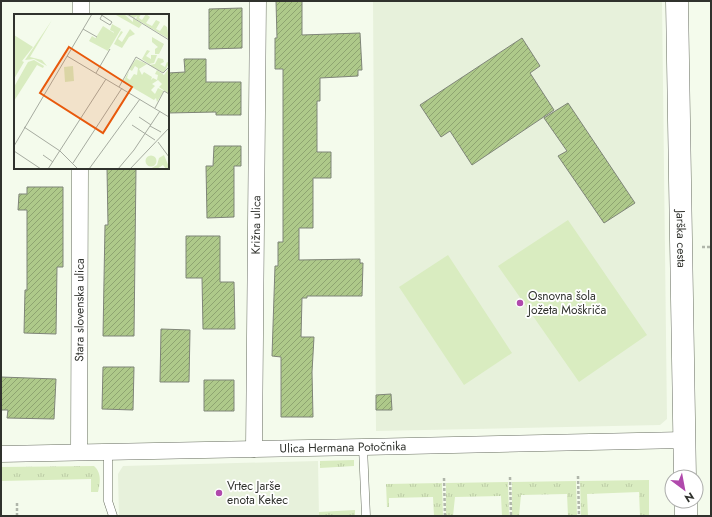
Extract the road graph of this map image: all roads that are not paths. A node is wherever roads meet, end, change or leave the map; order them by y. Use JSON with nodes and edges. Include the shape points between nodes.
{"nodes":[{"id":1,"x":81,"y":1,"type":"edge"},
{"id":2,"x":258,"y":1,"type":"edge"},
{"id":3,"x":677,"y":1,"type":"edge"},
{"id":4,"x":81,"y":14,"type":"edge"},
{"id":5,"x":80,"y":169,"type":"edge"},
{"id":6,"x":684,"y":440,"type":"junction"},
{"id":7,"x":363,"y":447,"type":"junction"},
{"id":8,"x":254,"y":449,"type":"junction"},
{"id":9,"x":79,"y":452,"type":"junction"},
{"id":10,"x":108,"y":452,"type":"junction"},
{"id":11,"x":1,"y":454,"type":"edge"},
{"id":12,"x":685,"y":469,"type":"edge"},
{"id":13,"x":113,"y":516,"type":"edge"},
{"id":14,"x":366,"y":516,"type":"edge"}],
"edges":[{"from":1,"to":4,"type":"street"},
{"from":2,"to":8,"type":"street","name":"Križna ulica"},
{"from":3,"to":6,"type":"street","name":"Jarška cesta"},
{"from":5,"to":9,"type":"street","name":"Stara slovenska ulica"},
{"from":6,"to":7,"type":"street","name":"Ulica Hermana Potočnika"},
{"from":6,"to":12,"type":"street","name":"Jarška cesta"},
{"from":7,"to":8,"type":"street","name":"Ulica Hermana Potočnika"},
{"from":7,"to":14,"type":"lane"},
{"from":8,"to":10,"type":"street","name":"Ulica Hermana Potočnika"},
{"from":9,"to":10,"type":"street","name":"Ulica Hermana Potočnika"},
{"from":9,"to":11,"type":"street","name":"Ulica Hermana Potočnika"},
{"from":10,"to":13,"type":"lane","via":[[108,501]]}]}
